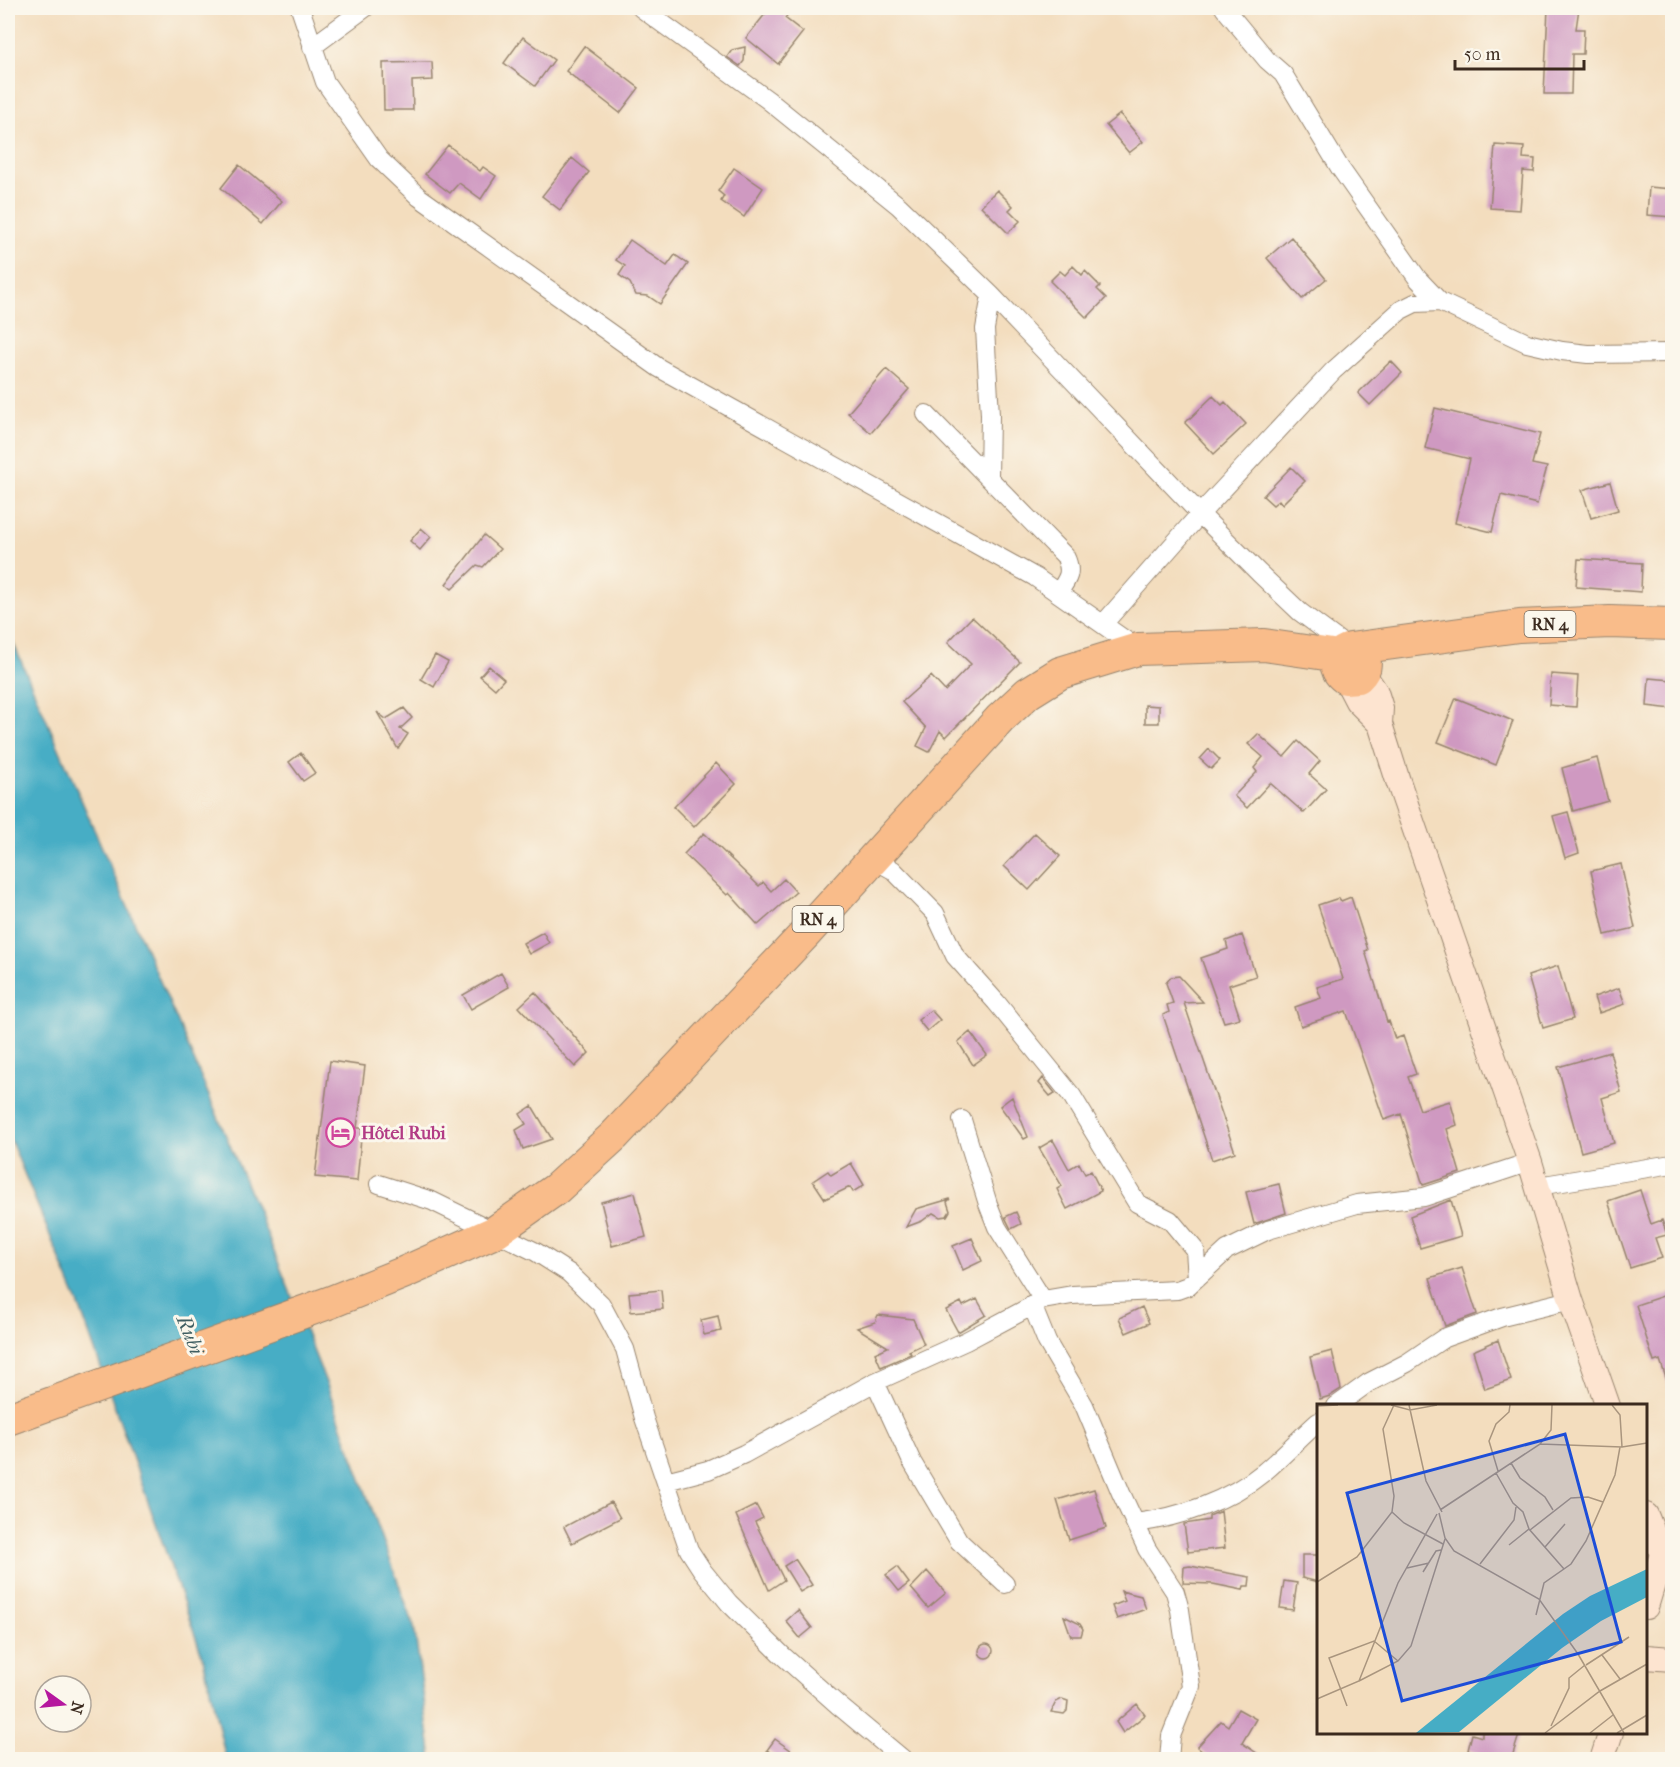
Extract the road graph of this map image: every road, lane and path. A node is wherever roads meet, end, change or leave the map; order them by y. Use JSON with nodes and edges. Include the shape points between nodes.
{"nodes":[{"id":1,"x":300,"y":8,"type":"edge"},
{"id":2,"x":365,"y":8,"type":"edge"},
{"id":3,"x":641,"y":8,"type":"edge"},
{"id":4,"x":1224,"y":8,"type":"edge"},
{"id":5,"x":312,"y":47,"type":"junction"},
{"id":6,"x":1418,"y":279,"type":"junction"},
{"id":7,"x":992,"y":295,"type":"junction"},
{"id":8,"x":1440,"y":302,"type":"junction"},
{"id":9,"x":1415,"y":303,"type":"junction"},
{"id":10,"x":1672,"y":353,"type":"edge"},
{"id":11,"x":926,"y":414,"type":"dead end"},
{"id":12,"x":989,"y":477,"type":"junction"},
{"id":13,"x":1200,"y":514,"type":"junction"},
{"id":14,"x":1058,"y":593,"type":"junction"},
{"id":15,"x":1104,"y":623,"type":"junction"},
{"id":16,"x":1672,"y":624,"type":"edge"},
{"id":17,"x":1137,"y":649,"type":"junction"},
{"id":18,"x":1353,"y":662,"type":"junction"},
{"id":19,"x":873,"y":859,"type":"junction"},
{"id":20,"x":962,"y":1120,"type":"dead end"},
{"id":21,"x":1530,"y":1162,"type":"junction"},
{"id":22,"x":1672,"y":1164,"type":"edge"},
{"id":23,"x":380,"y":1184,"type":"dead end"},
{"id":24,"x":1538,"y":1186,"type":"junction"},
{"id":25,"x":495,"y":1232,"type":"junction"},
{"id":26,"x":1195,"y":1250,"type":"junction"},
{"id":27,"x":1227,"y":1250,"type":"junction"},
{"id":28,"x":1197,"y":1278,"type":"junction"},
{"id":29,"x":1571,"y":1300,"type":"junction"},
{"id":30,"x":1037,"y":1303,"type":"junction"},
{"id":31,"x":875,"y":1382,"type":"junction"},
{"id":32,"x":1339,"y":1404,"type":"edge"},
{"id":33,"x":1607,"y":1404,"type":"edge"},
{"id":34,"x":8,"y":1419,"type":"edge"},
{"id":35,"x":1317,"y":1423,"type":"edge"},
{"id":36,"x":666,"y":1481,"type":"junction"},
{"id":37,"x":1647,"y":1517,"type":"edge"},
{"id":38,"x":1136,"y":1522,"type":"junction"},
{"id":39,"x":1667,"y":1564,"type":"edge"},
{"id":40,"x":1005,"y":1584,"type":"dead end"},
{"id":41,"x":1647,"y":1605,"type":"edge"},
{"id":42,"x":1647,"y":1657,"type":"edge"},
{"id":43,"x":1672,"y":1659,"type":"edge"},
{"id":44,"x":1610,"y":1734,"type":"edge"},
{"id":45,"x":904,"y":1760,"type":"edge"},
{"id":46,"x":1169,"y":1760,"type":"edge"},
{"id":47,"x":1602,"y":1760,"type":"edge"}],
"edges":[{"from":1,"to":5,"type":"street"},
{"from":2,"to":5,"type":"street"},
{"from":3,"to":7,"type":"street","via":[[768,100],[899,206]]},
{"from":4,"to":6,"type":"street","via":[[1283,74],[1340,168]]},
{"from":5,"to":14,"type":"street","via":[[325,81],[353,125],[396,178],[428,204],[659,368]]},
{"from":6,"to":8,"type":"street"},
{"from":6,"to":9,"type":"street"},
{"from":7,"to":12,"type":"street","via":[[985,329]]},
{"from":7,"to":13,"type":"street"},
{"from":8,"to":9,"type":"street"},
{"from":8,"to":10,"type":"street","via":[[1527,343],[1562,351]]},
{"from":9,"to":13,"type":"street","via":[[1391,317],[1333,371]]},
{"from":11,"to":12,"type":"street"},
{"from":12,"to":14,"type":"street","via":[[1065,556],[1070,577]]},
{"from":13,"to":15,"type":"street"},
{"from":13,"to":18,"type":"street"},
{"from":14,"to":15,"type":"street"},
{"from":15,"to":17,"type":"street"},
{"from":16,"to":18,"type":"highway","number":"RN 4","via":[[1519,626],[1429,638],[1387,663]]},
{"from":17,"to":18,"type":"highway","number":"RN 4","via":[[1264,645]]},
{"from":17,"to":19,"type":"highway","number":"RN 4","via":[[1060,673],[1028,693]]},
{"from":18,"to":21,"type":"street","via":[[1357,701],[1380,724]]},
{"from":19,"to":25,"type":"highway","number":"RN 4","via":[[614,1136],[556,1189]]},
{"from":19,"to":26,"type":"street","via":[[892,870],[935,913],[955,956],[1072,1096],[1137,1203],[1170,1220]]},
{"from":20,"to":30,"type":"street","via":[[988,1204]]},
{"from":21,"to":24,"type":"street"},
{"from":21,"to":27,"type":"street","via":[[1424,1197],[1357,1204],[1299,1220]]},
{"from":22,"to":24,"type":"street"},
{"from":23,"to":25,"type":"street","via":[[432,1201]]},
{"from":24,"to":29,"type":"street"},
{"from":25,"to":34,"type":"highway","number":"RN 4","via":[[331,1302]]},
{"from":25,"to":36,"type":"street","via":[[569,1273],[601,1304],[626,1349]]},
{"from":26,"to":27,"type":"street"},
{"from":26,"to":28,"type":"street"},
{"from":27,"to":28,"type":"street"},
{"from":28,"to":30,"type":"street","via":[[1177,1290],[1072,1295]]},
{"from":29,"to":32,"type":"street","via":[[1502,1317],[1444,1338]]},
{"from":29,"to":33,"type":"street"},
{"from":30,"to":31,"type":"street","via":[[966,1341]]},
{"from":30,"to":38,"type":"street","via":[[1047,1342],[1084,1405]]},
{"from":31,"to":36,"type":"street","via":[[744,1454],[708,1470]]},
{"from":31,"to":40,"type":"street","via":[[912,1462],[959,1541]]},
{"from":35,"to":38,"type":"street","via":[[1246,1484],[1173,1516]]},
{"from":36,"to":45,"type":"street","via":[[689,1550],[713,1585],[814,1684]]},
{"from":37,"to":39,"type":"street"},
{"from":38,"to":46,"type":"street","via":[[1155,1563],[1175,1593],[1187,1648],[1191,1686],[1171,1736]]},
{"from":39,"to":41,"type":"street"},
{"from":42,"to":43,"type":"street"},
{"from":44,"to":47,"type":"street"}]}
